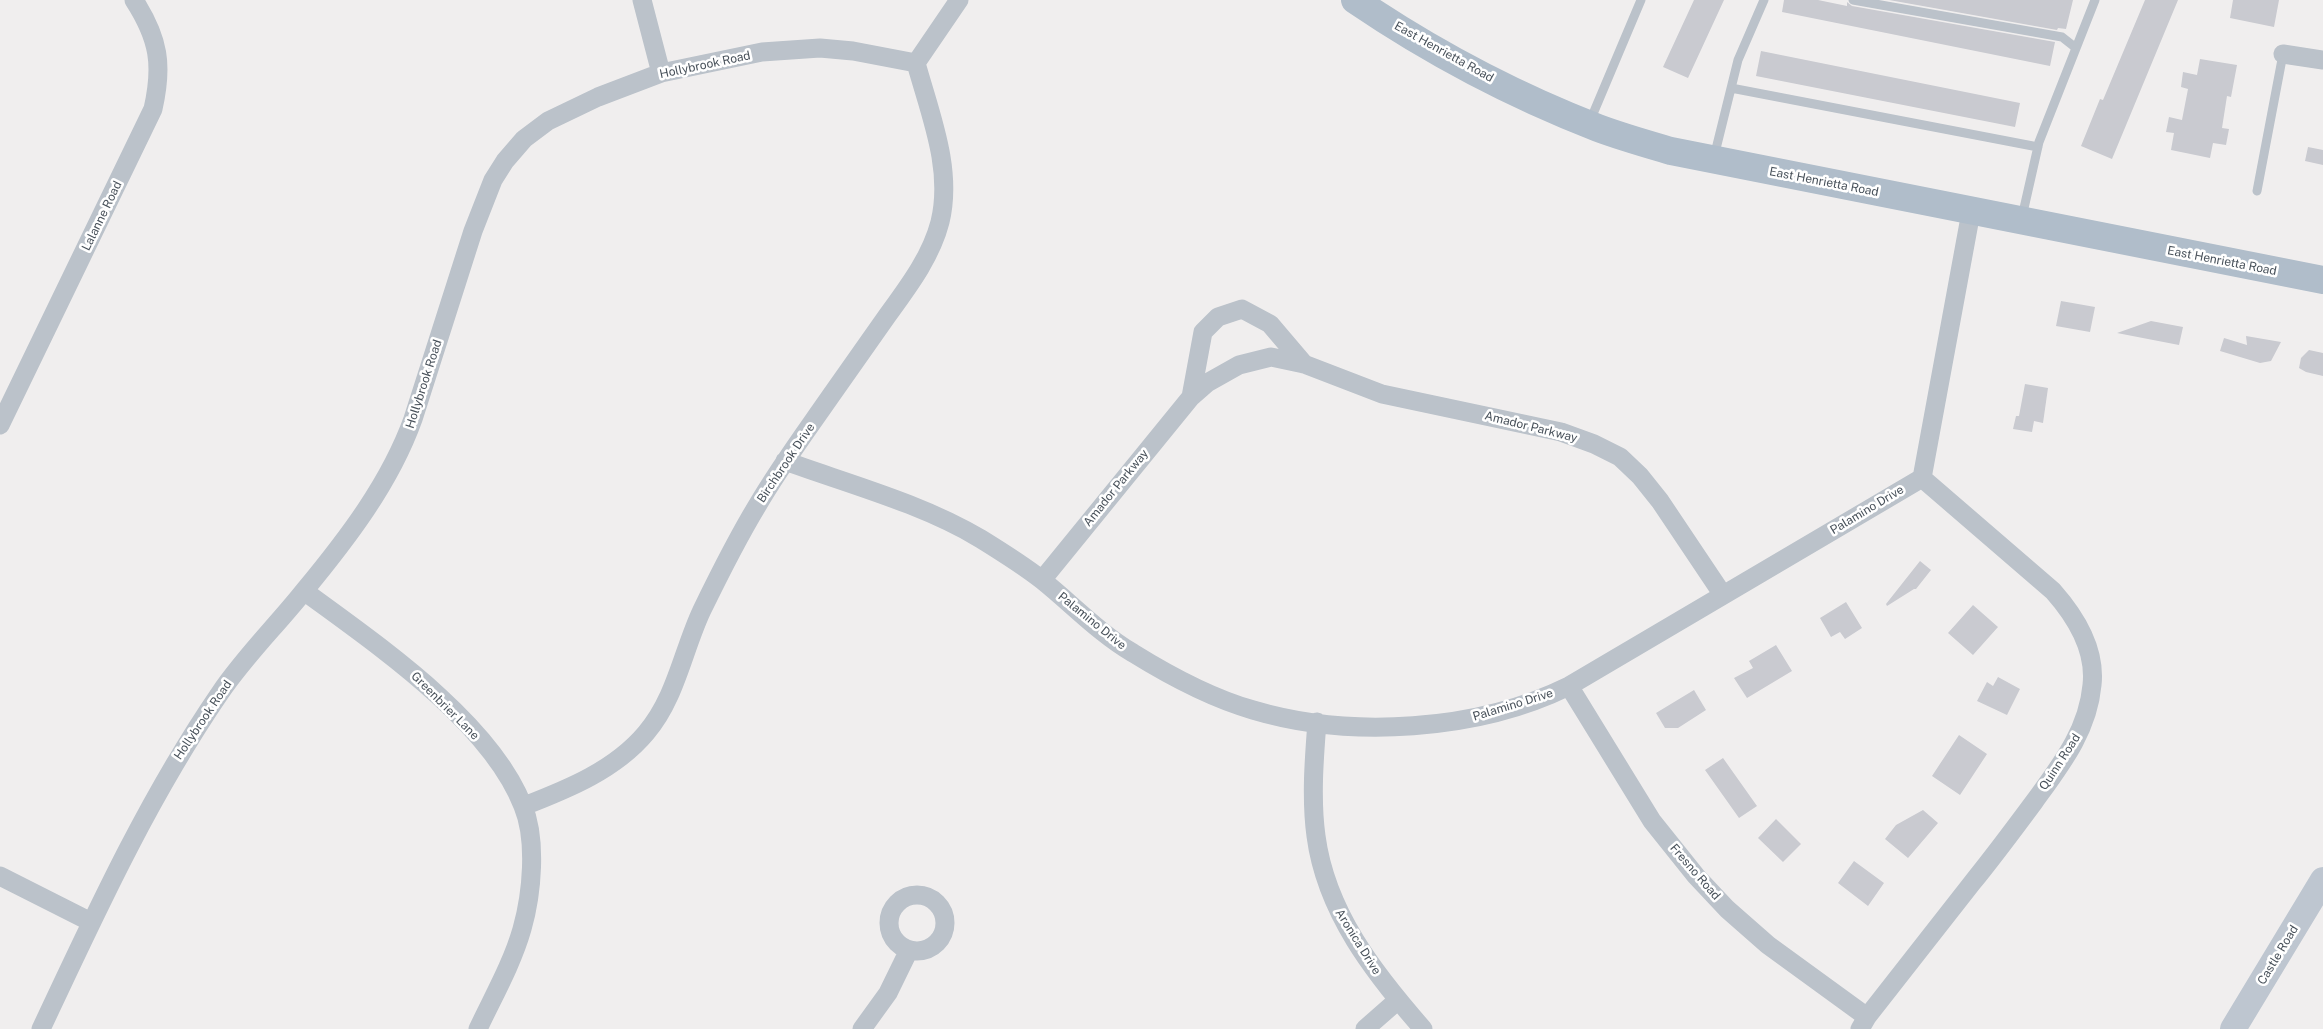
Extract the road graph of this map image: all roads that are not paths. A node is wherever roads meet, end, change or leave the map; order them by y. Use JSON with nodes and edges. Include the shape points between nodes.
{"nodes":[{"id":1,"x":134,"y":0,"type":"edge"},
{"id":2,"x":642,"y":0,"type":"edge"},
{"id":3,"x":959,"y":0,"type":"edge"},
{"id":4,"x":1355,"y":0,"type":"edge"},
{"id":5,"x":1641,"y":0,"type":"edge"},
{"id":6,"x":1764,"y":0,"type":"edge"},
{"id":7,"x":1853,"y":0,"type":"edge"},
{"id":8,"x":2095,"y":0,"type":"edge"},
{"id":9,"x":2076,"y":48,"type":"junction"},
{"id":10,"x":2283,"y":54,"type":"joint"},
{"id":11,"x":2323,"y":60,"type":"edge"},
{"id":12,"x":916,"y":63,"type":"junction"},
{"id":13,"x":661,"y":73,"type":"junction"},
{"id":14,"x":1731,"y":88,"type":"junction"},
{"id":15,"x":1588,"y":124,"type":"junction"},
{"id":16,"x":2038,"y":148,"type":"junction"},
{"id":17,"x":1714,"y":160,"type":"junction"},
{"id":18,"x":2257,"y":191,"type":"dead end"},
{"id":19,"x":1971,"y":212,"type":"junction"},
{"id":20,"x":2021,"y":222,"type":"junction"},
{"id":21,"x":2323,"y":280,"type":"edge"},
{"id":22,"x":1304,"y":364,"type":"junction"},
{"id":23,"x":1190,"y":397,"type":"junction"},
{"id":24,"x":0,"y":425,"type":"edge"},
{"id":25,"x":785,"y":461,"type":"junction"},
{"id":26,"x":1922,"y":478,"type":"junction"},
{"id":27,"x":1042,"y":580,"type":"junction"},
{"id":28,"x":304,"y":591,"type":"junction"},
{"id":29,"x":1723,"y":595,"type":"junction"},
{"id":30,"x":1569,"y":686,"type":"junction"},
{"id":31,"x":1317,"y":722,"type":"junction"},
{"id":32,"x":524,"y":806,"type":"junction"},
{"id":33,"x":0,"y":876,"type":"edge"},
{"id":34,"x":2323,"y":880,"type":"edge"},
{"id":35,"x":91,"y":922,"type":"junction"},
{"id":36,"x":910,"y":950,"type":"dead end"},
{"id":37,"x":1398,"y":1000,"type":"junction"},
{"id":38,"x":1863,"y":1023,"type":"edge"},
{"id":39,"x":870,"y":1026,"type":"edge"},
{"id":40,"x":40,"y":1029,"type":"edge"},
{"id":41,"x":478,"y":1029,"type":"edge"},
{"id":42,"x":1365,"y":1029,"type":"edge"},
{"id":43,"x":1423,"y":1029,"type":"edge"},
{"id":44,"x":2233,"y":1029,"type":"edge"}],
"edges":[{"from":1,"to":24,"type":"street","name":"Lalanne Road","via":[[154,37],[159,60],[153,109]]},
{"from":2,"to":13,"type":"street"},
{"from":3,"to":12,"type":"street"},
{"from":4,"to":15,"type":"main road","name":"East Henrietta Road","via":[[1444,54],[1523,96]]},
{"from":5,"to":15,"type":"lane"},
{"from":6,"to":14,"type":"lane","via":[[1738,60]]},
{"from":7,"to":9,"type":"lane","via":[[2062,37]]},
{"from":8,"to":9,"type":"lane"},
{"from":9,"to":16,"type":"lane"},
{"from":10,"to":11,"type":"street"},
{"from":10,"to":18,"type":"lane"},
{"from":12,"to":13,"type":"street","name":"Hollybrook Road","via":[[853,51],[792,48]]},
{"from":12,"to":25,"type":"street","name":"Birchbrook Drive","via":[[945,178],[944,204],[933,244],[910,284]]},
{"from":13,"to":28,"type":"street","name":"Hollybrook Road","via":[[598,97],[548,121],[524,139],[505,161],[493,180],[473,231],[403,446],[374,498]]},
{"from":14,"to":16,"type":"lane"},
{"from":14,"to":17,"type":"lane"},
{"from":15,"to":17,"type":"main road","name":"East Henrietta Road","via":[[1671,151]]},
{"from":16,"to":20,"type":"lane"},
{"from":17,"to":19,"type":"main road","name":"East Henrietta Road"},
{"from":19,"to":20,"type":"main road","name":"East Henrietta Road"},
{"from":19,"to":26,"type":"street"},
{"from":20,"to":21,"type":"main road","name":"East Henrietta Road"},
{"from":22,"to":23,"type":"street","name":"Amador Parkway","via":[[1271,357],[1239,365]]},
{"from":22,"to":23,"type":"street","name":"Amador Parkway","via":[[1270,324],[1242,310],[1218,317],[1203,332]]},
{"from":22,"to":29,"type":"street","name":"Amador Parkway","via":[[1382,394],[1561,432],[1620,458],[1660,501]]},
{"from":23,"to":27,"type":"street","name":"Amador Parkway"},
{"from":25,"to":27,"type":"street","name":"Palamino Drive","via":[[956,525]]},
{"from":25,"to":32,"type":"street","name":"Birchbrook Drive","via":[[701,612],[678,674],[646,733],[596,774],[564,791]]},
{"from":26,"to":29,"type":"street","name":"Palamino Drive"},
{"from":26,"to":38,"type":"street","name":"Quinn Road","via":[[2053,591],[2071,611],[2084,634],[2093,683],[2080,734],[2064,762]]},
{"from":27,"to":31,"type":"street","name":"Palamino Drive","via":[[1108,636],[1208,694],[1252,710]]},
{"from":28,"to":32,"type":"street","name":"Greenbrier Lane","via":[[395,658],[471,729],[504,770]]},
{"from":28,"to":35,"type":"street","name":"Hollybrook Road","via":[[221,691],[191,736],[163,782]]},
{"from":29,"to":30,"type":"street","name":"Palamino Drive"},
{"from":30,"to":31,"type":"street","name":"Palamino Drive","via":[[1481,716],[1416,725]]},
{"from":30,"to":38,"type":"street","name":"Fresno Road","via":[[1652,821],[1696,876],[1768,945]]},
{"from":31,"to":37,"type":"street","name":"Aronica Drive","via":[[1313,800],[1326,883],[1349,930]]},
{"from":32,"to":41,"type":"street","name":"Greenbrier Lane","via":[[532,845],[530,885],[522,928]]},
{"from":33,"to":35,"type":"street"},
{"from":34,"to":44,"type":"street","name":"Castle Road"},
{"from":35,"to":40,"type":"street","name":"Hollybrook Road"},
{"from":36,"to":39,"type":"street"},
{"from":37,"to":42,"type":"street"},
{"from":37,"to":43,"type":"street","name":"Aronica Drive"}]}
